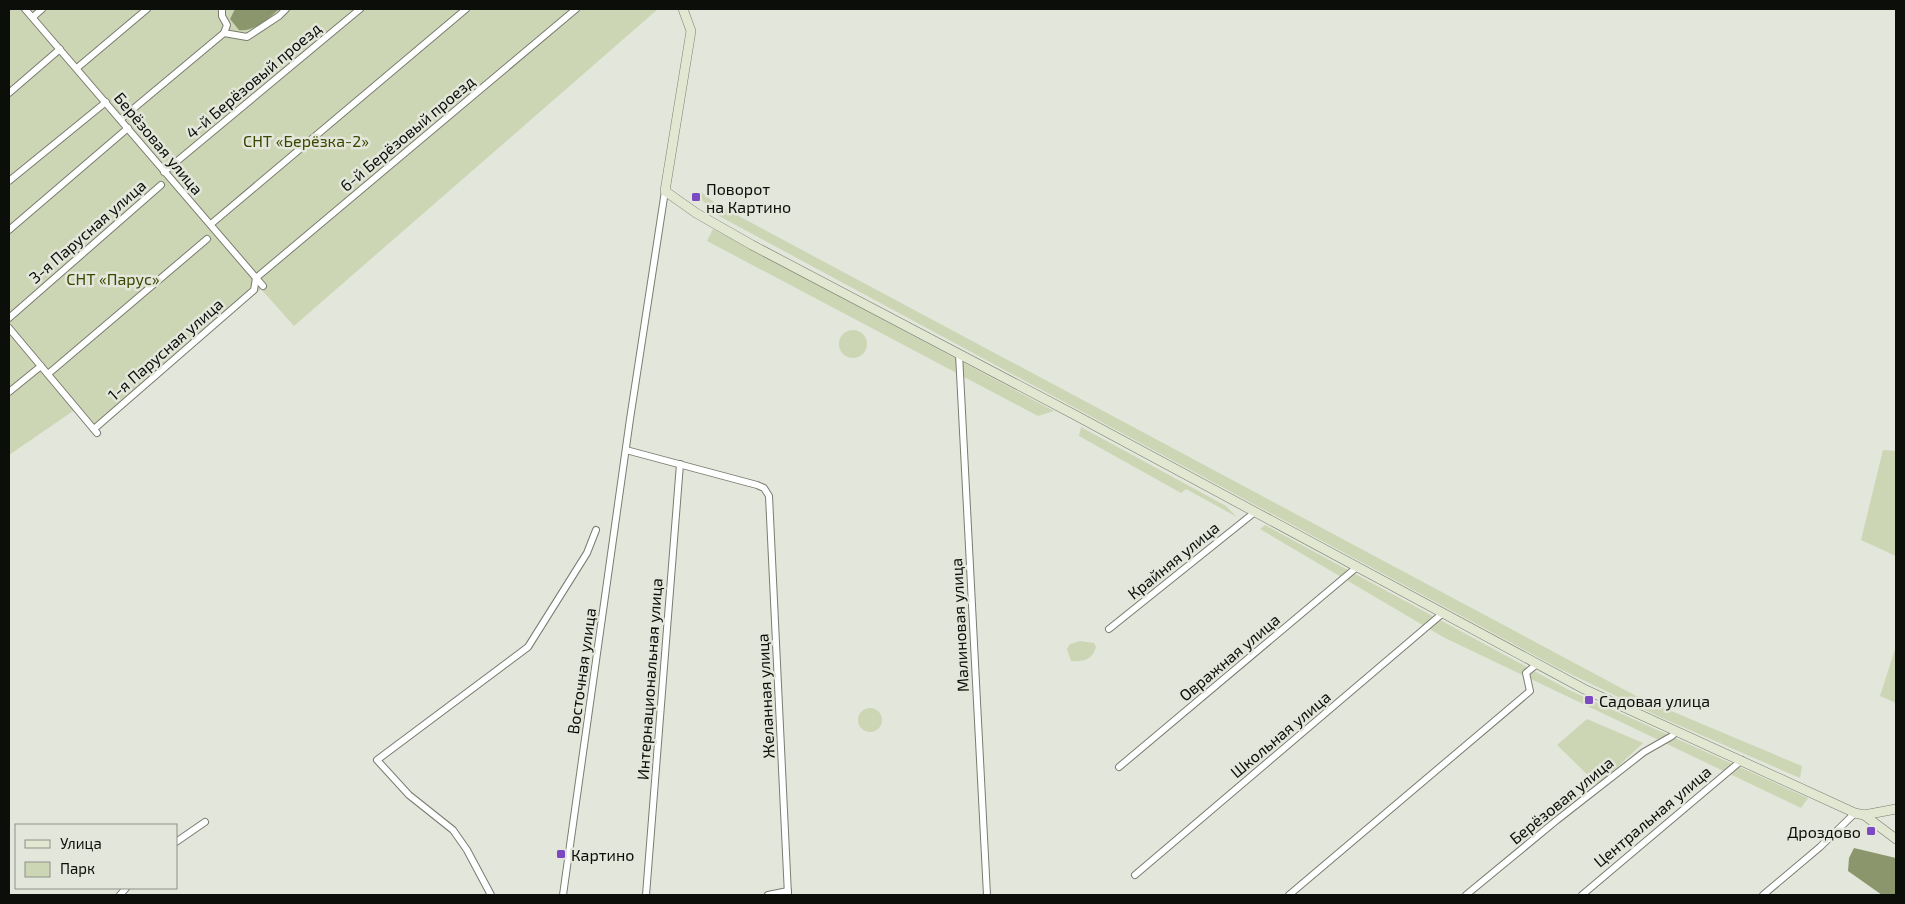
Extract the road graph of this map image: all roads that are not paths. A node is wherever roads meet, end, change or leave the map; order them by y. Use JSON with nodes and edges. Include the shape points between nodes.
{"nodes":[{"id":1,"x":25,"y":9,"type":"edge"},
{"id":2,"x":42,"y":9,"type":"edge"},
{"id":3,"x":147,"y":9,"type":"edge"},
{"id":4,"x":222,"y":9,"type":"edge"},
{"id":5,"x":286,"y":9,"type":"edge"},
{"id":6,"x":360,"y":9,"type":"edge"},
{"id":7,"x":466,"y":9,"type":"edge"},
{"id":8,"x":576,"y":9,"type":"edge"},
{"id":9,"x":683,"y":9,"type":"edge"},
{"id":10,"x":34,"y":17,"type":"junction"},
{"id":11,"x":224,"y":33,"type":"junction"},
{"id":12,"x":60,"y":49,"type":"junction"},
{"id":13,"x":77,"y":68,"type":"junction"},
{"id":14,"x":9,"y":93,"type":"edge"},
{"id":15,"x":106,"y":102,"type":"junction"},
{"id":16,"x":121,"y":119,"type":"junction"},
{"id":17,"x":128,"y":128,"type":"junction"},
{"id":18,"x":164,"y":172,"type":"junction"},
{"id":19,"x":9,"y":181,"type":"edge"},
{"id":20,"x":161,"y":185,"type":"dead end"},
{"id":21,"x":665,"y":191,"type":"junction"},
{"id":22,"x":211,"y":224,"type":"junction"},
{"id":23,"x":9,"y":230,"type":"edge"},
{"id":24,"x":207,"y":238,"type":"dead end"},
{"id":25,"x":256,"y":278,"type":"junction"},
{"id":26,"x":263,"y":286,"type":"dead end"},
{"id":27,"x":9,"y":318,"type":"edge"},
{"id":28,"x":10,"y":332,"type":"edge"},
{"id":29,"x":959,"y":354,"type":"junction"},
{"id":30,"x":41,"y":366,"type":"junction"},
{"id":31,"x":48,"y":374,"type":"junction"},
{"id":32,"x":9,"y":392,"type":"edge"},
{"id":33,"x":626,"y":450,"type":"junction"},
{"id":34,"x":680,"y":464,"type":"junction"},
{"id":35,"x":1255,"y":512,"type":"junction"},
{"id":36,"x":596,"y":530,"type":"dead end"},
{"id":37,"x":1357,"y":567,"type":"junction"},
{"id":38,"x":1443,"y":613,"type":"junction"},
{"id":39,"x":1109,"y":629,"type":"dead end"},
{"id":40,"x":1537,"y":664,"type":"junction"},
{"id":41,"x":1677,"y":731,"type":"junction"},
{"id":42,"x":1742,"y":760,"type":"junction"},
{"id":43,"x":1119,"y":767,"type":"dead end"},
{"id":44,"x":1896,"y":809,"type":"edge"},
{"id":45,"x":1860,"y":814,"type":"junction"},
{"id":46,"x":205,"y":822,"type":"dead end"},
{"id":47,"x":1896,"y":839,"type":"edge"},
{"id":48,"x":178,"y":841,"type":"edge"},
{"id":49,"x":1135,"y":875,"type":"dead end"},
{"id":50,"x":788,"y":893,"type":"edge"},
{"id":51,"x":491,"y":895,"type":"edge"},
{"id":52,"x":563,"y":895,"type":"edge"},
{"id":53,"x":646,"y":895,"type":"edge"},
{"id":54,"x":768,"y":895,"type":"edge"},
{"id":55,"x":987,"y":895,"type":"edge"},
{"id":56,"x":1289,"y":895,"type":"edge"},
{"id":57,"x":1466,"y":895,"type":"edge"},
{"id":58,"x":1582,"y":895,"type":"edge"},
{"id":59,"x":1763,"y":895,"type":"edge"}],
"edges":[{"from":1,"to":10,"type":"street","name":"Берёзовая улица"},
{"from":2,"to":10,"type":"street"},
{"from":3,"to":13,"type":"street"},
{"from":4,"to":11,"type":"street","via":[[226,25]]},
{"from":5,"to":11,"type":"street","via":[[247,37]]},
{"from":6,"to":18,"type":"street","name":"4-й Берёзовый проезд"},
{"from":7,"to":22,"type":"street"},
{"from":8,"to":25,"type":"street","name":"6-й Берёзовый проезд"},
{"from":9,"to":21,"type":"street","via":[[691,30]]},
{"from":10,"to":12,"type":"street","name":"Берёзовая улица"},
{"from":11,"to":16,"type":"street"},
{"from":12,"to":13,"type":"street","name":"Берёзовая улица"},
{"from":12,"to":14,"type":"street"},
{"from":13,"to":15,"type":"street","name":"Берёзовая улица"},
{"from":15,"to":16,"type":"street","name":"Берёзовая улица"},
{"from":15,"to":19,"type":"street"},
{"from":16,"to":17,"type":"street","name":"Берёзовая улица"},
{"from":17,"to":18,"type":"street","name":"Берёзовая улица"},
{"from":17,"to":23,"type":"street"},
{"from":18,"to":22,"type":"street","name":"Берёзовая улица"},
{"from":20,"to":27,"type":"street","name":"3-я Парусная улица"},
{"from":21,"to":29,"type":"street","via":[[752,245]]},
{"from":21,"to":33,"type":"street","name":"Восточная улица"},
{"from":22,"to":25,"type":"street","name":"Берёзовая улица"},
{"from":24,"to":31,"type":"street"},
{"from":25,"to":26,"type":"street","name":"Берёзовая улица"},
{"from":25,"to":31,"type":"street","name":"1-я Парусная улица","via":[[254,290],[95,431]]},
{"from":28,"to":30,"type":"street"},
{"from":29,"to":35,"type":"street"},
{"from":29,"to":55,"type":"street","name":"Малиновая улица"},
{"from":30,"to":31,"type":"street"},
{"from":30,"to":32,"type":"street"},
{"from":33,"to":34,"type":"street"},
{"from":33,"to":52,"type":"street","name":"Восточная улица"},
{"from":34,"to":50,"type":"street","name":"Желанная улица","via":[[757,485],[764,488],[769,496]]},
{"from":34,"to":53,"type":"street","name":"Интернациональная улица"},
{"from":35,"to":37,"type":"street"},
{"from":35,"to":39,"type":"street","name":"Крайняя улица"},
{"from":36,"to":51,"type":"street","via":[[587,553],[528,648],[377,760],[409,795],[453,830]]},
{"from":37,"to":38,"type":"street"},
{"from":37,"to":43,"type":"street","name":"Овражная улица"},
{"from":38,"to":40,"type":"street"},
{"from":38,"to":49,"type":"street","name":"Школьная улица"},
{"from":40,"to":41,"type":"street"},
{"from":40,"to":56,"type":"street","via":[[1526,673],[1530,691]]},
{"from":41,"to":42,"type":"street"},
{"from":41,"to":57,"type":"street","name":"Берёзовая улица","via":[[1644,752]]},
{"from":42,"to":45,"type":"street"},
{"from":42,"to":58,"type":"street","name":"Центральная улица"},
{"from":44,"to":45,"type":"street"},
{"from":45,"to":47,"type":"street"},
{"from":45,"to":59,"type":"street"},
{"from":46,"to":48,"type":"street"},
{"from":50,"to":54,"type":"street"}]}
